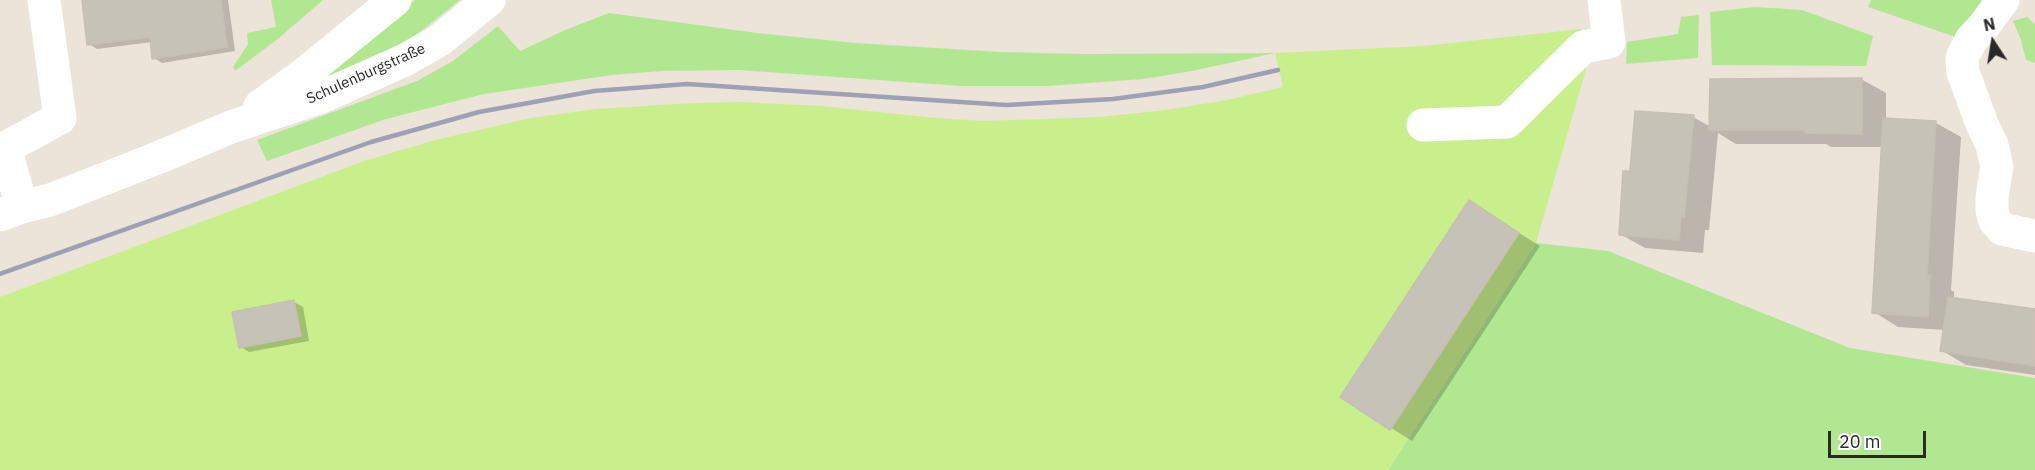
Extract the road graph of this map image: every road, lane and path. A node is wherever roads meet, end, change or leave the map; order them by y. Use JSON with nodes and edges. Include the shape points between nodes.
{"nodes":[{"id":1,"x":44,"y":0,"type":"edge"},
{"id":2,"x":395,"y":0,"type":"edge"},
{"id":3,"x":489,"y":0,"type":"edge"},
{"id":4,"x":1604,"y":0,"type":"edge"},
{"id":5,"x":2003,"y":0,"type":"edge"},
{"id":6,"x":1423,"y":125,"type":"dead end"},
{"id":7,"x":231,"y":127,"type":"junction"},
{"id":8,"x":3,"y":142,"type":"edge"},
{"id":9,"x":11,"y":211,"type":"edge"},
{"id":10,"x":2035,"y":236,"type":"edge"}],
"edges":[{"from":1,"to":8,"type":"street","via":[[60,118]]},
{"from":2,"to":7,"type":"street","name":"Schulenburgstraße"},
{"from":3,"to":7,"type":"street","name":"Schulenburgstraße","via":[[440,40],[405,60],[324,96]]},
{"from":4,"to":6,"type":"street","via":[[1609,42],[1583,47],[1507,122]]},
{"from":5,"to":10,"type":"street","via":[[1971,40],[1962,58],[1963,72],[1997,166],[1992,198],[1995,221],[2002,229]]},
{"from":7,"to":9,"type":"street","name":"Schulenburgstraße","via":[[50,200]]},
{"from":8,"to":9,"type":"street"}]}
